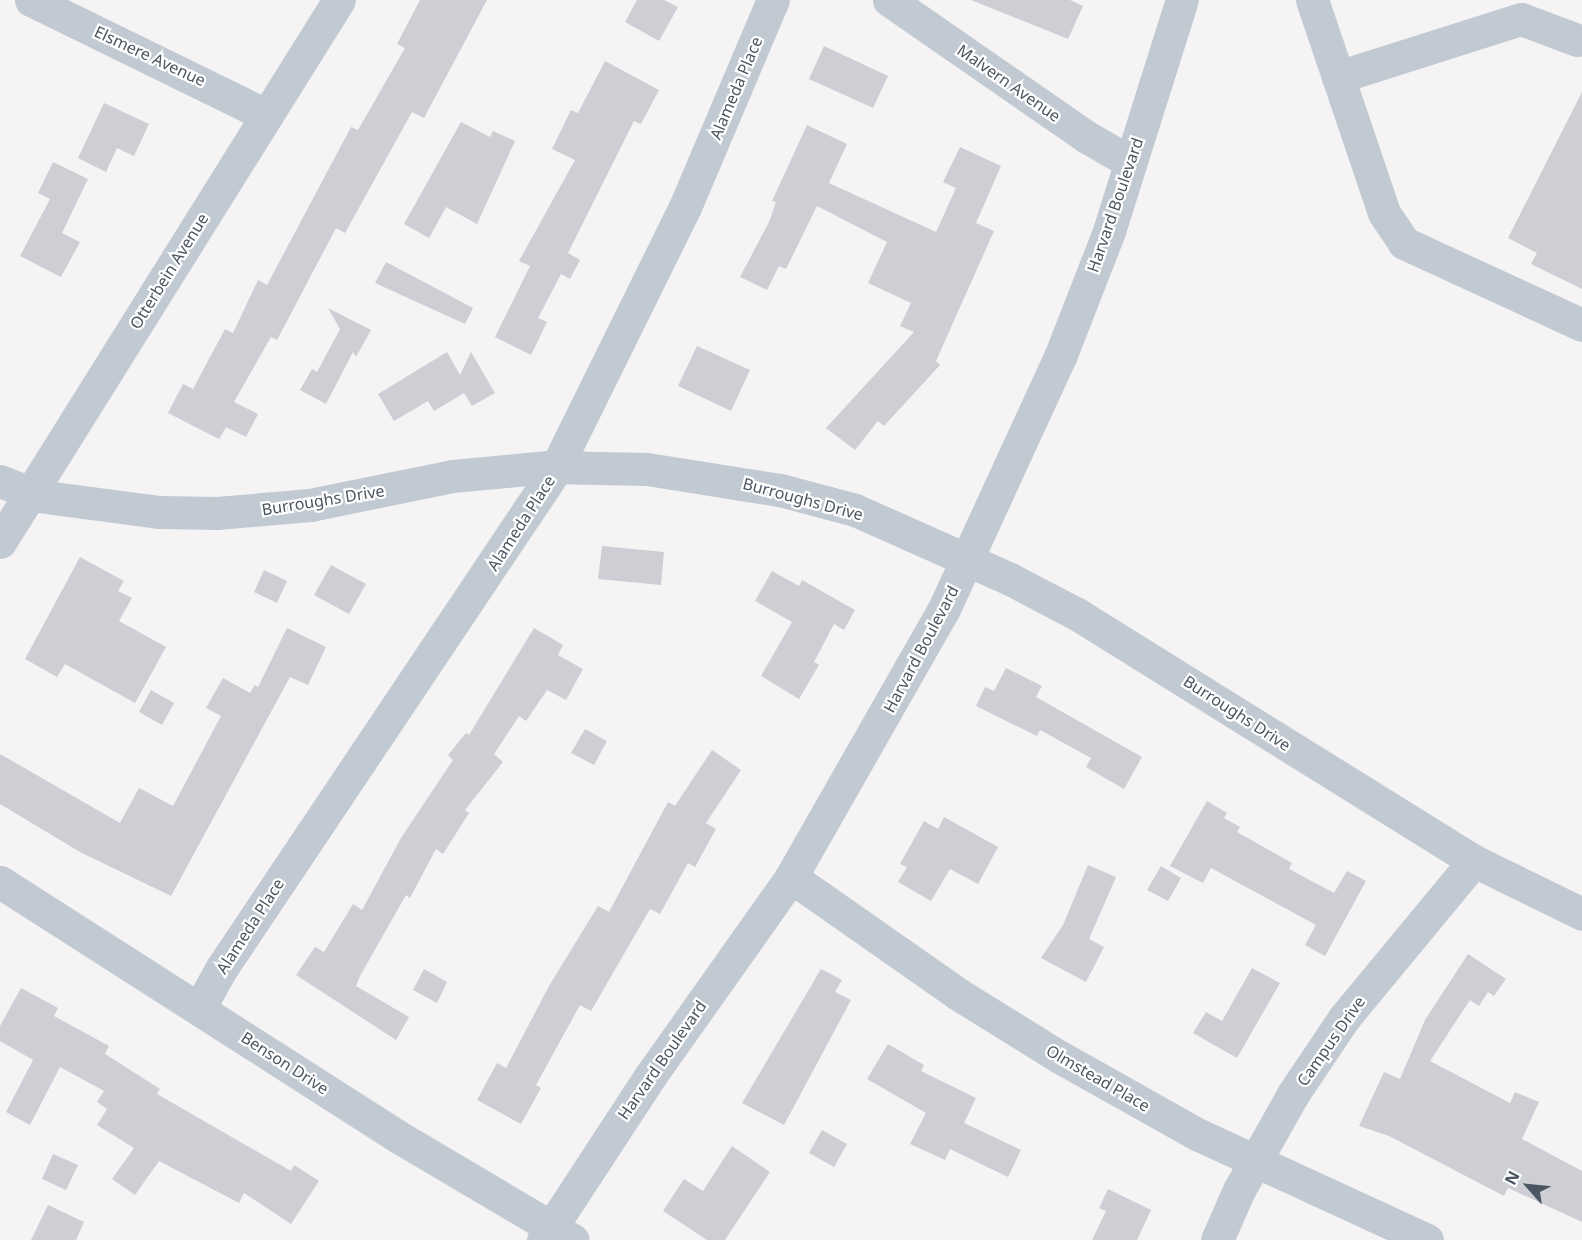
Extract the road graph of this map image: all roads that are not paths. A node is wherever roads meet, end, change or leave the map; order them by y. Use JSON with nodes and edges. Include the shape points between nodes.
{"nodes":[{"id":1,"x":31,"y":0,"type":"edge"},
{"id":2,"x":339,"y":0,"type":"edge"},
{"id":3,"x":773,"y":0,"type":"edge"},
{"id":4,"x":889,"y":0,"type":"edge"},
{"id":5,"x":1182,"y":0,"type":"edge"},
{"id":6,"x":1312,"y":0,"type":"edge"},
{"id":7,"x":1576,"y":40,"type":"dead end"},
{"id":8,"x":1338,"y":77,"type":"junction"},
{"id":9,"x":267,"y":115,"type":"junction"},
{"id":10,"x":1130,"y":162,"type":"junction"},
{"id":11,"x":1582,"y":325,"type":"edge"},
{"id":12,"x":557,"y":466,"type":"junction"},
{"id":13,"x":0,"y":481,"type":"edge"},
{"id":14,"x":30,"y":493,"type":"junction"},
{"id":15,"x":0,"y":542,"type":"edge"},
{"id":16,"x":967,"y":559,"type":"junction"},
{"id":17,"x":1474,"y":861,"type":"junction"},
{"id":18,"x":791,"y":877,"type":"junction"},
{"id":19,"x":0,"y":882,"type":"edge"},
{"id":20,"x":1582,"y":914,"type":"edge"},
{"id":21,"x":200,"y":1007,"type":"junction"},
{"id":22,"x":1255,"y":1161,"type":"junction"},
{"id":23,"x":556,"y":1236,"type":"edge"},
{"id":24,"x":1217,"y":1240,"type":"edge"},
{"id":25,"x":1427,"y":1240,"type":"edge"}],
"edges":[{"from":1,"to":9,"type":"street","name":"Elsmere Avenue"},
{"from":2,"to":9,"type":"street","name":"Otterbein Avenue"},
{"from":3,"to":12,"type":"street","name":"Alameda Place","via":[[685,207]]},
{"from":4,"to":10,"type":"street","name":"Malvern Avenue","via":[[1087,137]]},
{"from":5,"to":10,"type":"street","name":"Harvard Boulevard"},
{"from":6,"to":8,"type":"street"},
{"from":7,"to":8,"type":"street","via":[[1521,19]]},
{"from":8,"to":11,"type":"street","via":[[1384,213],[1404,243]]},
{"from":9,"to":14,"type":"street","name":"Otterbein Avenue"},
{"from":10,"to":16,"type":"street","name":"Harvard Boulevard","via":[[1060,357]]},
{"from":12,"to":14,"type":"street","name":"Burroughs Drive","via":[[452,476],[310,505],[217,513],[160,512]]},
{"from":12,"to":16,"type":"street","name":"Burroughs Drive","via":[[692,473],[780,490],[855,510]]},
{"from":12,"to":21,"type":"street","name":"Alameda Place"},
{"from":13,"to":14,"type":"street","name":"Burroughs Drive"},
{"from":14,"to":15,"type":"street","name":"Otterbein Avenue"},
{"from":16,"to":17,"type":"street","name":"Burroughs Drive","via":[[1077,614]]},
{"from":16,"to":18,"type":"street","name":"Harvard Boulevard","via":[[908,676]]},
{"from":17,"to":20,"type":"street","name":"Burroughs Drive"},
{"from":17,"to":22,"type":"street","name":"Campus Drive","via":[[1344,1018]]},
{"from":18,"to":22,"type":"street","name":"Olmstead Place","via":[[958,994],[1058,1056]]},
{"from":18,"to":23,"type":"street","name":"Harvard Boulevard","via":[[651,1075]]},
{"from":19,"to":21,"type":"street","name":"Benson Drive"},
{"from":21,"to":23,"type":"street","name":"Benson Drive"},
{"from":22,"to":24,"type":"street","name":"Campus Drive"},
{"from":22,"to":25,"type":"street","name":"Olmstead Place"}]}
